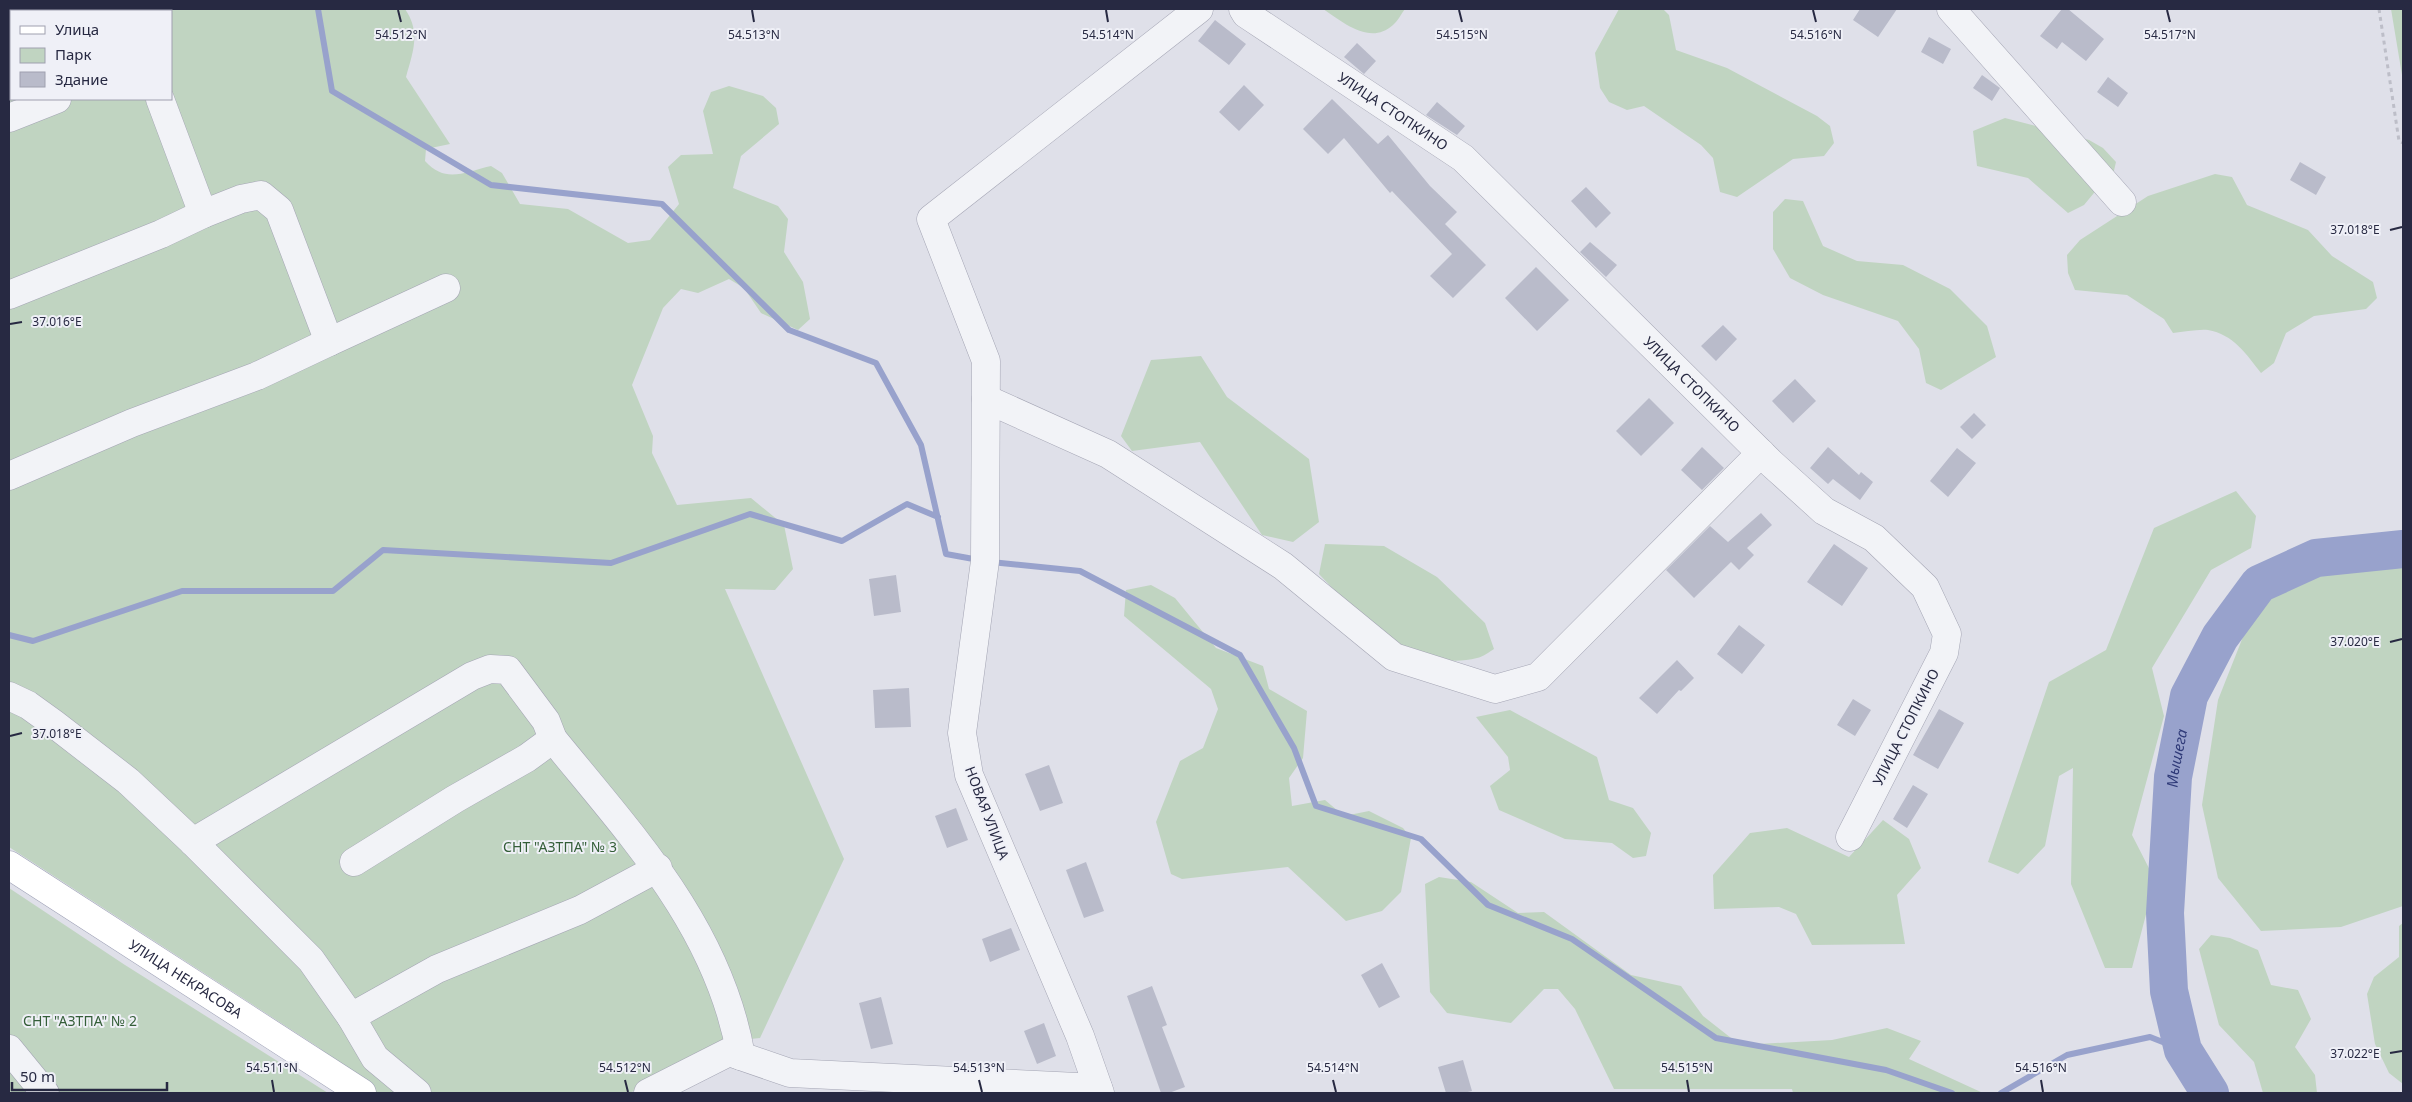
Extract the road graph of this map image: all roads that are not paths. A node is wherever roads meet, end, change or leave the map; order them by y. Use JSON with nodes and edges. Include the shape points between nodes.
{"nodes":[{"id":1,"x":1199,"y":9,"type":"edge"},
{"id":2,"x":1243,"y":9,"type":"edge"},
{"id":3,"x":1952,"y":9,"type":"edge"},
{"id":4,"x":54,"y":100,"type":"edge"},
{"id":5,"x":160,"y":100,"type":"edge"},
{"id":6,"x":9,"y":118,"type":"edge"},
{"id":7,"x":2122,"y":202,"type":"dead end"},
{"id":8,"x":203,"y":214,"type":"junction"},
{"id":9,"x":446,"y":288,"type":"dead end"},
{"id":10,"x":9,"y":295,"type":"edge"},
{"id":11,"x":329,"y":342,"type":"junction"},
{"id":12,"x":986,"y":399,"type":"junction"},
{"id":13,"x":1761,"y":453,"type":"junction"},
{"id":14,"x":9,"y":476,"type":"edge"},
{"id":15,"x":9,"y":696,"type":"edge"},
{"id":16,"x":553,"y":739,"type":"junction"},
{"id":17,"x":1850,"y":837,"type":"dead end"},
{"id":18,"x":193,"y":842,"type":"junction"},
{"id":19,"x":354,"y":862,"type":"dead end"},
{"id":20,"x":9,"y":865,"type":"edge"},
{"id":21,"x":658,"y":868,"type":"junction"},
{"id":22,"x":351,"y":1017,"type":"junction"},
{"id":23,"x":9,"y":1049,"type":"edge"},
{"id":24,"x":741,"y":1056,"type":"junction"},
{"id":25,"x":1099,"y":1091,"type":"edge"},
{"id":26,"x":45,"y":1093,"type":"edge"},
{"id":27,"x":362,"y":1093,"type":"edge"},
{"id":28,"x":417,"y":1093,"type":"edge"},
{"id":29,"x":648,"y":1093,"type":"edge"}],
"edges":[{"from":1,"to":12,"type":"street","name":"НОВАЯ УЛИЦА","via":[[931,219],[986,361]]},
{"from":2,"to":13,"type":"street","name":"УЛИЦА СТОПКИНО","via":[[1463,158]]},
{"from":3,"to":7,"type":"street"},
{"from":4,"to":6,"type":"street"},
{"from":5,"to":8,"type":"street"},
{"from":8,"to":10,"type":"street"},
{"from":8,"to":11,"type":"street","via":[[260,195],[279,210]]},
{"from":9,"to":11,"type":"street"},
{"from":11,"to":14,"type":"street","via":[[257,376],[132,423]]},
{"from":12,"to":13,"type":"street","via":[[1108,454],[1282,566],[1394,657],[1495,689],[1538,677]]},
{"from":12,"to":25,"type":"street","name":"НОВАЯ УЛИЦА","via":[[985,561],[962,733],[969,775],[1080,1036]]},
{"from":13,"to":17,"type":"street","name":"УЛИЦА СТОПКИНО","via":[[1824,510],[1874,538],[1903,564],[1924,587],[1947,634],[1944,653]]},
{"from":15,"to":18,"type":"street","via":[[53,723],[128,781]]},
{"from":16,"to":18,"type":"street","via":[[546,721],[508,670],[490,669],[472,676]]},
{"from":16,"to":19,"type":"street"},
{"from":16,"to":21,"type":"street"},
{"from":18,"to":22,"type":"street","via":[[311,960]]},
{"from":20,"to":27,"type":"main road","name":"УЛИЦА НЕКРАСОВА"},
{"from":21,"to":22,"type":"street","via":[[580,910],[437,969]]},
{"from":21,"to":24,"type":"street","via":[[698,931],[722,983],[736,1025]]},
{"from":22,"to":28,"type":"street","via":[[375,1058]]},
{"from":23,"to":26,"type":"street"},
{"from":24,"to":25,"type":"street","via":[[790,1073]]},
{"from":24,"to":29,"type":"street","via":[[729,1052]]}]}
